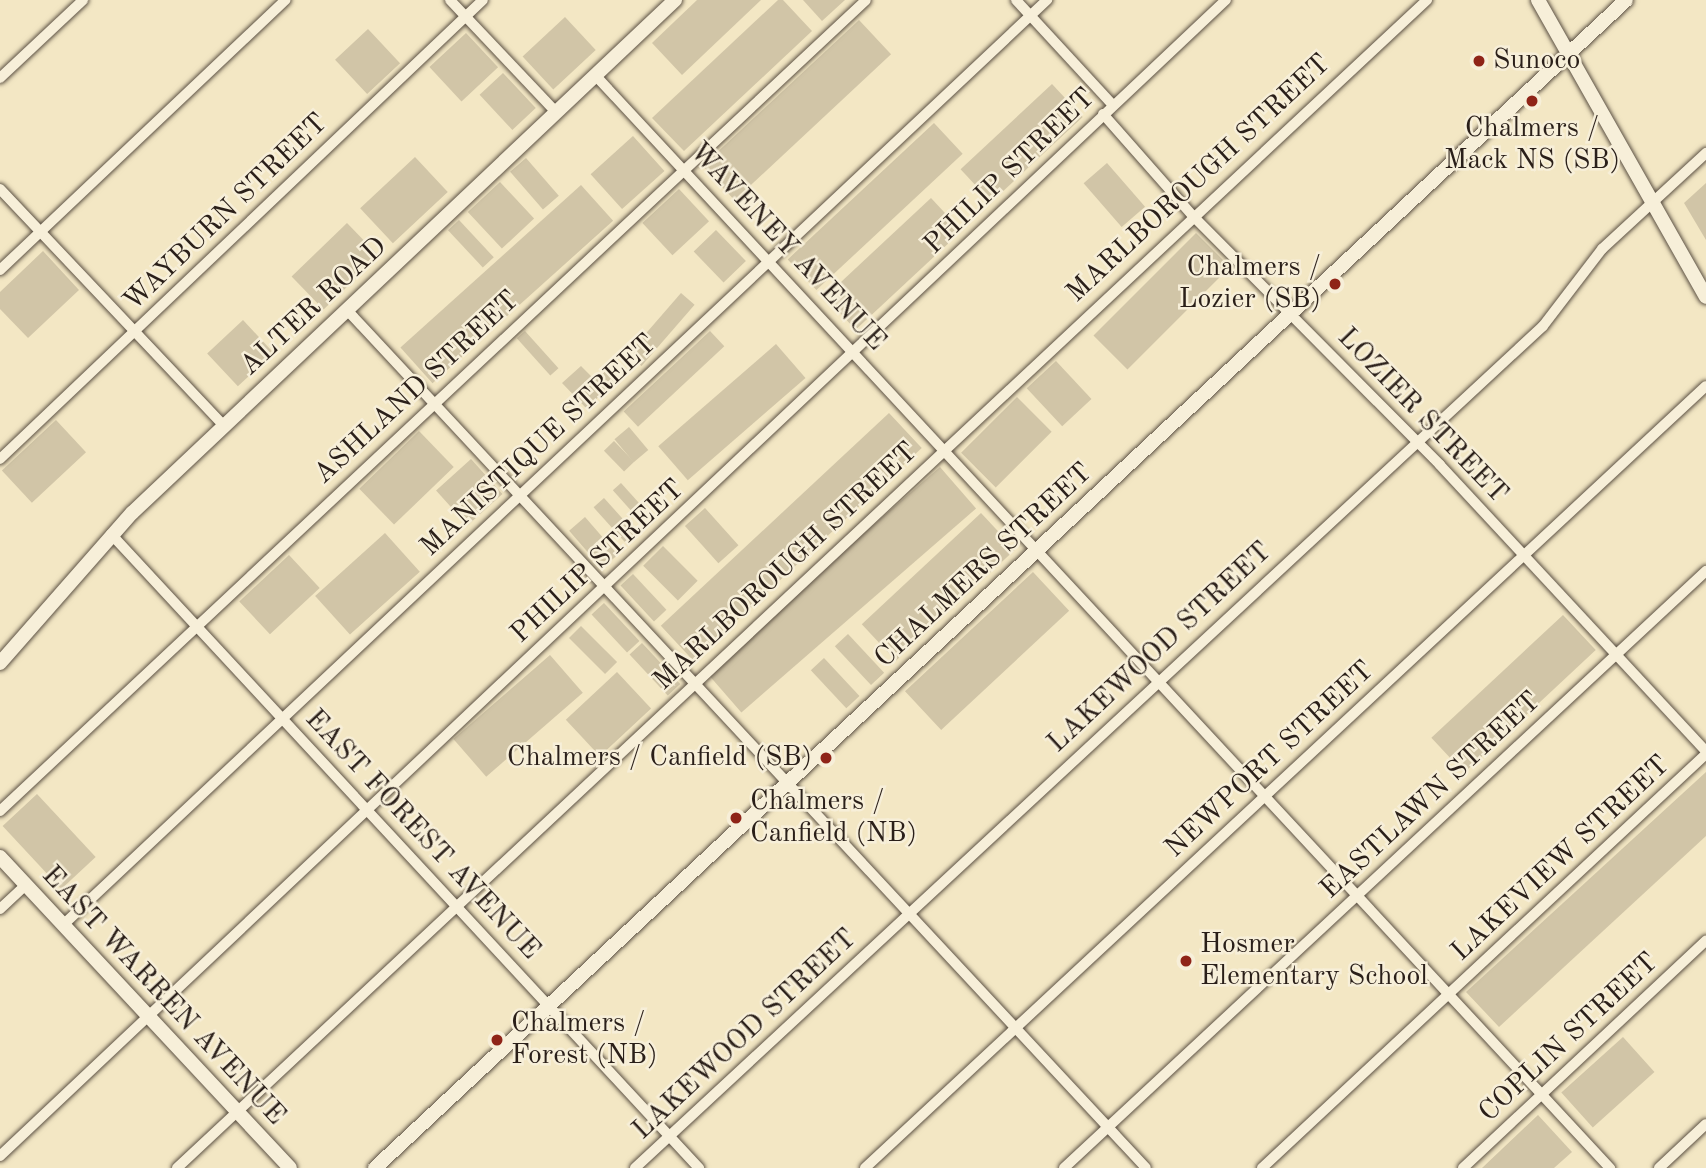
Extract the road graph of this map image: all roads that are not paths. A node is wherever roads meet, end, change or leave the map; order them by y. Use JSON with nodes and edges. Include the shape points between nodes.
{"nodes":[{"id":1,"x":83,"y":0,"type":"edge"},
{"id":2,"x":286,"y":0,"type":"edge"},
{"id":3,"x":450,"y":0,"type":"edge"},
{"id":4,"x":483,"y":0,"type":"edge"},
{"id":5,"x":675,"y":0,"type":"edge"},
{"id":6,"x":866,"y":0,"type":"edge"},
{"id":7,"x":1016,"y":0,"type":"edge"},
{"id":8,"x":1047,"y":0,"type":"edge"},
{"id":9,"x":1226,"y":0,"type":"edge"},
{"id":10,"x":1427,"y":0,"type":"edge"},
{"id":11,"x":1538,"y":0,"type":"edge"},
{"id":12,"x":1626,"y":0,"type":"edge"},
{"id":13,"x":466,"y":16,"type":"junction"},
{"id":14,"x":1030,"y":16,"type":"junction"},
{"id":15,"x":1569,"y":56,"type":"junction"},
{"id":16,"x":595,"y":75,"type":"junction"},
{"id":17,"x":0,"y":78,"type":"edge"},
{"id":18,"x":1113,"y":105,"type":"junction"},
{"id":19,"x":556,"y":112,"type":"junction"},
{"id":20,"x":1103,"y":114,"type":"junction"},
{"id":21,"x":1706,"y":153,"type":"edge"},
{"id":22,"x":684,"y":170,"type":"junction"},
{"id":23,"x":0,"y":189,"type":"edge"},
{"id":24,"x":1652,"y":203,"type":"junction"},
{"id":25,"x":1192,"y":215,"type":"junction"},
{"id":26,"x":40,"y":231,"type":"junction"},
{"id":27,"x":769,"y":261,"type":"junction"},
{"id":28,"x":0,"y":270,"type":"edge"},
{"id":29,"x":1706,"y":297,"type":"edge"},
{"id":30,"x":347,"y":310,"type":"junction"},
{"id":31,"x":1292,"y":314,"type":"junction"},
{"id":32,"x":134,"y":332,"type":"junction"},
{"id":33,"x":854,"y":353,"type":"junction"},
{"id":34,"x":1706,"y":386,"type":"edge"},
{"id":35,"x":434,"y":403,"type":"junction"},
{"id":36,"x":224,"y":426,"type":"junction"},
{"id":37,"x":1418,"y":441,"type":"junction"},
{"id":38,"x":943,"y":451,"type":"junction"},
{"id":39,"x":0,"y":458,"type":"edge"},
{"id":40,"x":520,"y":495,"type":"junction"},
{"id":41,"x":111,"y":534,"type":"junction"},
{"id":42,"x":1036,"y":551,"type":"junction"},
{"id":43,"x":1524,"y":556,"type":"junction"},
{"id":44,"x":1706,"y":571,"type":"edge"},
{"id":45,"x":605,"y":586,"type":"junction"},
{"id":46,"x":196,"y":625,"type":"junction"},
{"id":47,"x":1616,"y":655,"type":"junction"},
{"id":48,"x":0,"y":663,"type":"edge"},
{"id":49,"x":1158,"y":681,"type":"junction"},
{"id":50,"x":696,"y":683,"type":"junction"},
{"id":51,"x":284,"y":720,"type":"junction"},
{"id":52,"x":1706,"y":753,"type":"edge"},
{"id":53,"x":788,"y":782,"type":"junction"},
{"id":54,"x":1264,"y":794,"type":"junction"},
{"id":55,"x":0,"y":811,"type":"edge"},
{"id":56,"x":369,"y":811,"type":"junction"},
{"id":57,"x":0,"y":856,"type":"edge"},
{"id":58,"x":26,"y":885,"type":"junction"},
{"id":59,"x":1357,"y":895,"type":"junction"},
{"id":60,"x":458,"y":907,"type":"junction"},
{"id":61,"x":0,"y":909,"type":"edge"},
{"id":62,"x":909,"y":913,"type":"junction"},
{"id":63,"x":63,"y":925,"type":"junction"},
{"id":64,"x":1706,"y":941,"type":"edge"},
{"id":65,"x":1449,"y":994,"type":"junction"},
{"id":66,"x":550,"y":1006,"type":"junction"},
{"id":67,"x":149,"y":1017,"type":"junction"},
{"id":68,"x":1016,"y":1028,"type":"junction"},
{"id":69,"x":1542,"y":1094,"type":"junction"},
{"id":70,"x":237,"y":1112,"type":"junction"},
{"id":71,"x":1706,"y":1124,"type":"edge"},
{"id":72,"x":1108,"y":1127,"type":"junction"},
{"id":73,"x":670,"y":1135,"type":"junction"},
{"id":74,"x":0,"y":1156,"type":"edge"},
{"id":75,"x":177,"y":1168,"type":"edge"},
{"id":76,"x":290,"y":1168,"type":"edge"},
{"id":77,"x":375,"y":1168,"type":"edge"},
{"id":78,"x":635,"y":1168,"type":"edge"},
{"id":79,"x":699,"y":1168,"type":"edge"},
{"id":80,"x":865,"y":1168,"type":"edge"},
{"id":81,"x":1064,"y":1168,"type":"edge"},
{"id":82,"x":1146,"y":1168,"type":"edge"},
{"id":83,"x":1262,"y":1168,"type":"edge"},
{"id":84,"x":1463,"y":1168,"type":"edge"},
{"id":85,"x":1610,"y":1168,"type":"edge"},
{"id":86,"x":1659,"y":1168,"type":"edge"}],
"edges":[{"from":1,"to":17,"type":"street"},
{"from":2,"to":26,"type":"street"},
{"from":3,"to":13,"type":"street"},
{"from":4,"to":13,"type":"street","name":"WAYBURN STREET"},
{"from":5,"to":16,"type":"street","name":"ALTER ROAD"},
{"from":6,"to":22,"type":"street","name":"ASHLAND STREET"},
{"from":7,"to":14,"type":"street"},
{"from":8,"to":14,"type":"street","name":"MANISTIQUE STREET"},
{"from":9,"to":18,"type":"street","name":"PHILIP STREET"},
{"from":10,"to":25,"type":"street","name":"MARLBOROUGH STREET"},
{"from":11,"to":15,"type":"street"},
{"from":12,"to":15,"type":"street","name":"CHALMERS STREET"},
{"from":13,"to":19,"type":"street"},
{"from":13,"to":32,"type":"street","name":"WAYBURN STREET"},
{"from":14,"to":18,"type":"street"},
{"from":14,"to":27,"type":"street","name":"MANISTIQUE STREET"},
{"from":15,"to":24,"type":"street"},
{"from":15,"to":31,"type":"street","name":"CHALMERS STREET"},
{"from":16,"to":19,"type":"street","name":"ALTER ROAD"},
{"from":16,"to":22,"type":"street","name":"WAVENEY AVENUE"},
{"from":18,"to":20,"type":"street","name":"PHILIP STREET"},
{"from":19,"to":30,"type":"street","name":"ALTER ROAD"},
{"from":20,"to":25,"type":"street","name":"LOZIER STREET"},
{"from":20,"to":33,"type":"street","name":"PHILIP STREET"},
{"from":21,"to":24,"type":"street","name":"LAKEWOOD STREET"},
{"from":22,"to":27,"type":"street","name":"WAVENEY AVENUE"},
{"from":22,"to":35,"type":"street","name":"ASHLAND STREET"},
{"from":23,"to":26,"type":"street"},
{"from":24,"to":29,"type":"street"},
{"from":24,"to":37,"type":"street","name":"LAKEWOOD STREET","via":[[1593,258],[1543,326]]},
{"from":25,"to":31,"type":"street","name":"LOZIER STREET"},
{"from":25,"to":38,"type":"street","name":"MARLBOROUGH STREET"},
{"from":26,"to":28,"type":"street"},
{"from":26,"to":32,"type":"street"},
{"from":27,"to":33,"type":"street","name":"WAVENEY AVENUE"},
{"from":27,"to":40,"type":"street","name":"MANISTIQUE STREET"},
{"from":30,"to":35,"type":"street"},
{"from":30,"to":36,"type":"street","name":"ALTER ROAD"},
{"from":31,"to":37,"type":"street","name":"LOZIER STREET"},
{"from":31,"to":42,"type":"street","name":"CHALMERS STREET"},
{"from":32,"to":36,"type":"street"},
{"from":32,"to":39,"type":"street","name":"WAYBURN STREET"},
{"from":33,"to":38,"type":"street","name":"WAVENEY AVENUE"},
{"from":33,"to":45,"type":"street","name":"PHILIP STREET"},
{"from":34,"to":43,"type":"street","name":"NEWPORT STREET"},
{"from":35,"to":40,"type":"street"},
{"from":35,"to":46,"type":"street","name":"ASHLAND STREET"},
{"from":36,"to":41,"type":"street","name":"ALTER ROAD"},
{"from":37,"to":43,"type":"street","name":"LOZIER STREET"},
{"from":37,"to":49,"type":"street","name":"LAKEWOOD STREET"},
{"from":38,"to":42,"type":"street","name":"WAVENEY AVENUE"},
{"from":38,"to":50,"type":"street","name":"MARLBOROUGH STREET"},
{"from":40,"to":45,"type":"street"},
{"from":40,"to":51,"type":"street","name":"MANISTIQUE STREET"},
{"from":41,"to":46,"type":"street","name":"EAST FOREST AVENUE"},
{"from":41,"to":48,"type":"street","name":"ALTER ROAD"},
{"from":42,"to":49,"type":"street"},
{"from":42,"to":53,"type":"street","name":"CHALMERS STREET"},
{"from":43,"to":47,"type":"street","name":"LOZIER STREET"},
{"from":43,"to":54,"type":"street","name":"NEWPORT STREET"},
{"from":44,"to":47,"type":"street","name":"EASTLAWN STREET"},
{"from":45,"to":50,"type":"street"},
{"from":45,"to":56,"type":"street","name":"PHILIP STREET"},
{"from":46,"to":51,"type":"street","name":"EAST FOREST AVENUE"},
{"from":46,"to":55,"type":"street","name":"ASHLAND STREET"},
{"from":47,"to":52,"type":"street","name":"LOZIER STREET"},
{"from":47,"to":59,"type":"street","name":"EASTLAWN STREET"},
{"from":49,"to":54,"type":"street"},
{"from":49,"to":62,"type":"street","name":"LAKEWOOD STREET"},
{"from":50,"to":53,"type":"street"},
{"from":50,"to":60,"type":"street","name":"MARLBOROUGH STREET"},
{"from":51,"to":56,"type":"street","name":"EAST FOREST AVENUE"},
{"from":51,"to":63,"type":"street","name":"MANISTIQUE STREET"},
{"from":52,"to":65,"type":"street","name":"LAKEVIEW STREET"},
{"from":53,"to":62,"type":"street"},
{"from":53,"to":66,"type":"street","name":"CHALMERS STREET"},
{"from":54,"to":59,"type":"street"},
{"from":54,"to":68,"type":"street","name":"NEWPORT STREET"},
{"from":56,"to":60,"type":"street","name":"EAST FOREST AVENUE"},
{"from":56,"to":67,"type":"street","name":"PHILIP STREET"},
{"from":57,"to":58,"type":"street","name":"EAST WARREN AVENUE"},
{"from":58,"to":61,"type":"street"},
{"from":58,"to":63,"type":"street","name":"EAST WARREN AVENUE"},
{"from":59,"to":65,"type":"street"},
{"from":59,"to":72,"type":"street","name":"EASTLAWN STREET"},
{"from":60,"to":66,"type":"street","name":"EAST FOREST AVENUE"},
{"from":60,"to":70,"type":"street","name":"MARLBOROUGH STREET"},
{"from":62,"to":68,"type":"street"},
{"from":62,"to":73,"type":"street","name":"LAKEWOOD STREET"},
{"from":63,"to":67,"type":"street","name":"EAST WARREN AVENUE"},
{"from":64,"to":69,"type":"street","name":"COPLIN STREET"},
{"from":65,"to":69,"type":"street"},
{"from":65,"to":83,"type":"street","name":"LAKEVIEW STREET"},
{"from":66,"to":73,"type":"street","name":"EAST FOREST AVENUE"},
{"from":66,"to":77,"type":"street","name":"CHALMERS STREET"},
{"from":67,"to":70,"type":"street","name":"EAST WARREN AVENUE"},
{"from":67,"to":74,"type":"street","name":"PHILIP STREET"},
{"from":68,"to":72,"type":"street"},
{"from":68,"to":80,"type":"street","name":"NEWPORT STREET"},
{"from":69,"to":84,"type":"street","name":"COPLIN STREET"},
{"from":69,"to":85,"type":"street"},
{"from":70,"to":75,"type":"street","name":"MARLBOROUGH STREET"},
{"from":70,"to":76,"type":"street","name":"EAST WARREN AVENUE"},
{"from":71,"to":86,"type":"street"},
{"from":72,"to":81,"type":"street","name":"EASTLAWN STREET"},
{"from":72,"to":82,"type":"street"},
{"from":73,"to":78,"type":"street","name":"LAKEWOOD STREET"},
{"from":73,"to":79,"type":"street","name":"EAST FOREST AVENUE"}]}
